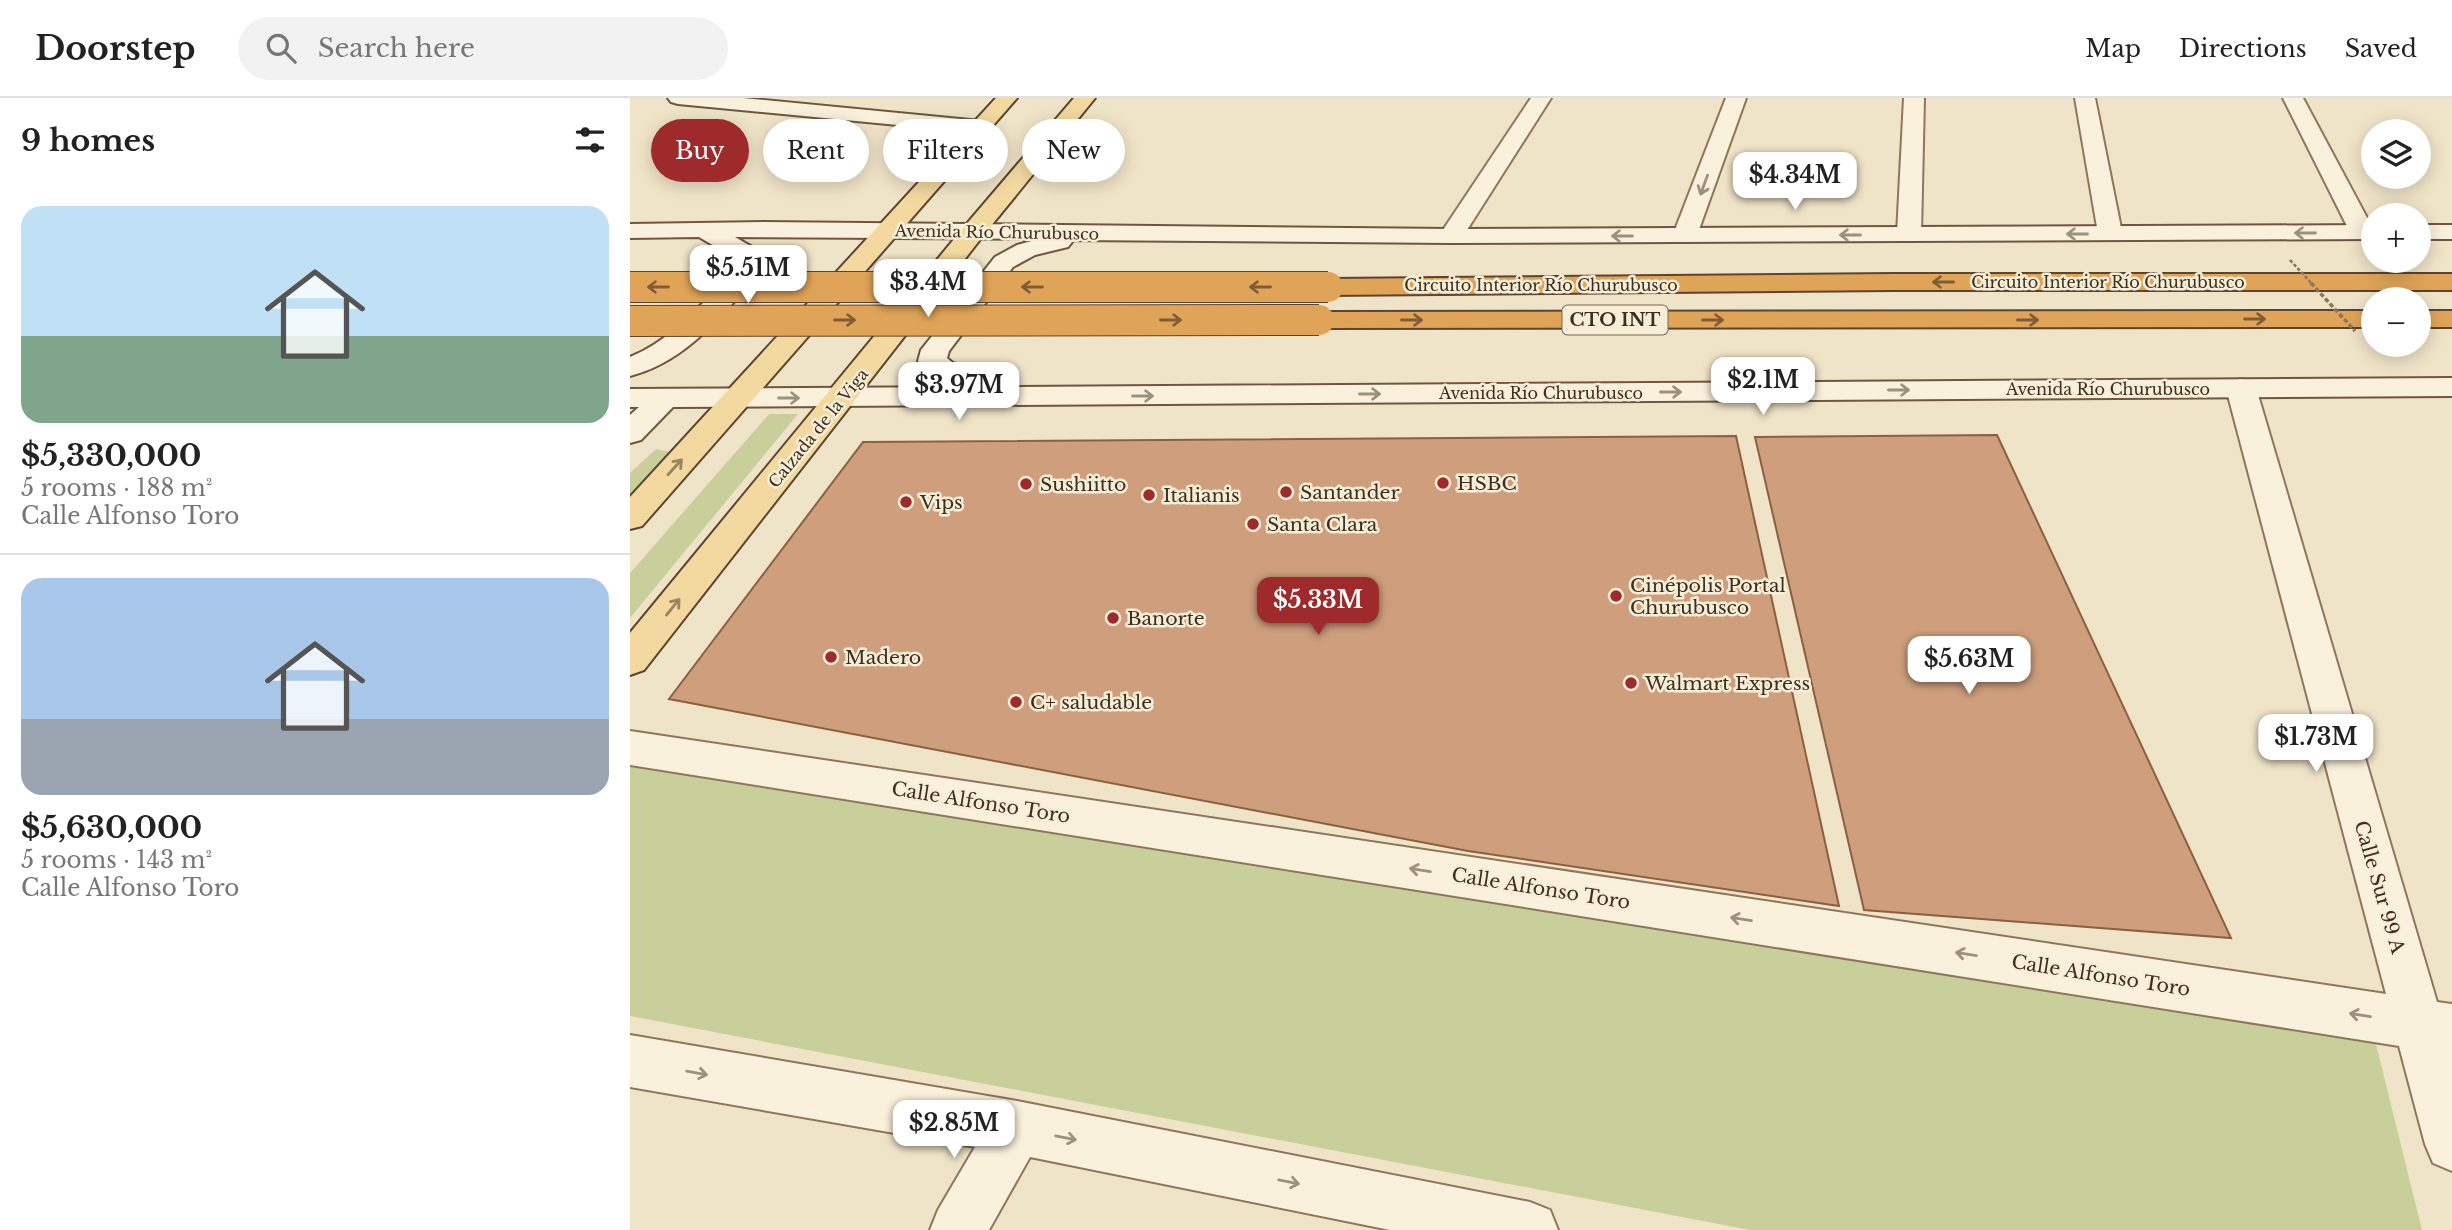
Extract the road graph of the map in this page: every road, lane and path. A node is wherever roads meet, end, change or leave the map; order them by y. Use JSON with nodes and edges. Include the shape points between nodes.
{"nodes":[{"id":1,"x":678,"y":98,"type":"edge"},
{"id":2,"x":1007,"y":98,"type":"edge"},
{"id":3,"x":1085,"y":98,"type":"edge"},
{"id":4,"x":1541,"y":98,"type":"edge"},
{"id":5,"x":1736,"y":98,"type":"edge"},
{"id":6,"x":1914,"y":98,"type":"edge"},
{"id":7,"x":2085,"y":98,"type":"edge"},
{"id":8,"x":2293,"y":98,"type":"edge"},
{"id":9,"x":897,"y":119,"type":"edge"},
{"id":10,"x":988,"y":119,"type":"edge"},
{"id":11,"x":932,"y":182,"type":"edge"},
{"id":12,"x":2361,"y":221,"type":"edge"},
{"id":13,"x":704,"y":230,"type":"junction"},
{"id":14,"x":630,"y":231,"type":"edge"},
{"id":15,"x":889,"y":231,"type":"junction"},
{"id":16,"x":973,"y":232,"type":"junction"},
{"id":17,"x":2361,"y":232,"type":"edge"},
{"id":18,"x":2431,"y":232,"type":"edge"},
{"id":19,"x":2452,"y":232,"type":"edge"},
{"id":20,"x":1121,"y":233,"type":"junction"},
{"id":21,"x":2110,"y":233,"type":"junction"},
{"id":22,"x":1909,"y":234,"type":"junction"},
{"id":23,"x":1685,"y":235,"type":"junction"},
{"id":24,"x":1451,"y":236,"type":"junction"},
{"id":25,"x":2290,"y":260,"type":"dead end"},
{"id":26,"x":2452,"y":282,"type":"edge"},
{"id":27,"x":630,"y":287,"type":"edge"},
{"id":28,"x":2431,"y":319,"type":"edge"},
{"id":29,"x":2452,"y":319,"type":"edge"},
{"id":30,"x":630,"y":321,"type":"edge"},
{"id":31,"x":2361,"y":322,"type":"edge"},
{"id":32,"x":2361,"y":325,"type":"edge"},
{"id":33,"x":630,"y":367,"type":"edge"},
{"id":34,"x":2452,"y":387,"type":"edge"},
{"id":35,"x":2241,"y":388,"type":"junction"},
{"id":36,"x":1074,"y":396,"type":"junction"},
{"id":37,"x":630,"y":398,"type":"edge"},
{"id":38,"x":665,"y":398,"type":"junction"},
{"id":39,"x":736,"y":398,"type":"junction"},
{"id":40,"x":842,"y":398,"type":"junction"},
{"id":41,"x":630,"y":433,"type":"edge"},
{"id":42,"x":630,"y":517,"type":"edge"},
{"id":43,"x":630,"y":660,"type":"edge"},
{"id":44,"x":630,"y":748,"type":"edge"},
{"id":45,"x":2435,"y":1027,"type":"edge"},
{"id":46,"x":630,"y":1061,"type":"edge"},
{"id":47,"x":1017,"y":1128,"type":"junction"},
{"id":48,"x":2452,"y":1143,"type":"edge"},
{"id":49,"x":1496,"y":1227,"type":"edge"},
{"id":50,"x":958,"y":1230,"type":"edge"}],
"edges":[{"from":1,"to":9,"type":"street"},
{"from":2,"to":10,"type":"main road"},
{"from":3,"to":16,"type":"main road","name":"Calzada de la Viga"},
{"from":4,"to":24,"type":"street"},
{"from":5,"to":23,"type":"street","one_way":true},
{"from":6,"to":22,"type":"street"},
{"from":7,"to":21,"type":"street"},
{"from":8,"to":12,"type":"street"},
{"from":11,"to":15,"type":"main road"},
{"from":13,"to":14,"type":"street","name":"Avenida Río Churubusco"},
{"from":13,"to":15,"type":"street","name":"Avenida Río Churubusco"},
{"from":13,"to":33,"type":"street","via":[[750,256],[752,267],[678,343]]},
{"from":15,"to":16,"type":"street","name":"Avenida Río Churubusco"},
{"from":15,"to":39,"type":"main road"},
{"from":16,"to":20,"type":"street","name":"Avenida Río Churubusco"},
{"from":16,"to":40,"type":"main road","name":"Calzada de la Viga"},
{"from":17,"to":21,"type":"street","name":"Avenida Río Churubusco","one_way":true},
{"from":18,"to":19,"type":"street"},
{"from":20,"to":24,"type":"street","name":"Avenida Río Churubusco"},
{"from":20,"to":36,"type":"street","via":[[1048,243],[1004,262],[935,350],[932,361],[953,372],[1012,389]]},
{"from":21,"to":22,"type":"street","name":"Avenida Río Churubusco","one_way":true},
{"from":22,"to":23,"type":"street","name":"Avenida Río Churubusco","one_way":true},
{"from":23,"to":24,"type":"street","name":"Avenida Río Churubusco","one_way":true},
{"from":25,"to":31,"type":"path","bridge":true},
{"from":26,"to":27,"type":"highway","name":"Circuito Interior Río Churubusco","number":"CTO INT","one_way":true,"bridge":true},
{"from":28,"to":29,"type":"highway"},
{"from":30,"to":32,"type":"highway","name":"Circuito Interior Río Churubusco","number":"CTO INT","one_way":true,"bridge":true},
{"from":34,"to":35,"type":"street","name":"Avenida Río Churubusco"},
{"from":36,"to":35,"type":"street","name":"Avenida Río Churubusco","one_way":true},
{"from":35,"to":45,"type":"street","name":"Calle Sur 99 A"},
{"from":36,"to":40,"type":"street","name":"Avenida Río Churubusco"},
{"from":37,"to":38,"type":"street","name":"Avenida Río Churubusco"},
{"from":38,"to":39,"type":"street","name":"Avenida Río Churubusco"},
{"from":38,"to":41,"type":"street"},
{"from":39,"to":40,"type":"street","name":"Avenida Río Churubusco","one_way":true},
{"from":42,"to":39,"type":"main road","one_way":true},
{"from":43,"to":40,"type":"main road","name":"Calzada de la Viga","one_way":true},
{"from":45,"to":44,"type":"street","name":"Calle Alfonso Toro","one_way":true},
{"from":45,"to":48,"type":"street","name":"Calle Sur 99 A"},
{"from":46,"to":47,"type":"street","one_way":true},
{"from":47,"to":49,"type":"street","one_way":true},
{"from":47,"to":50,"type":"street"}]}
